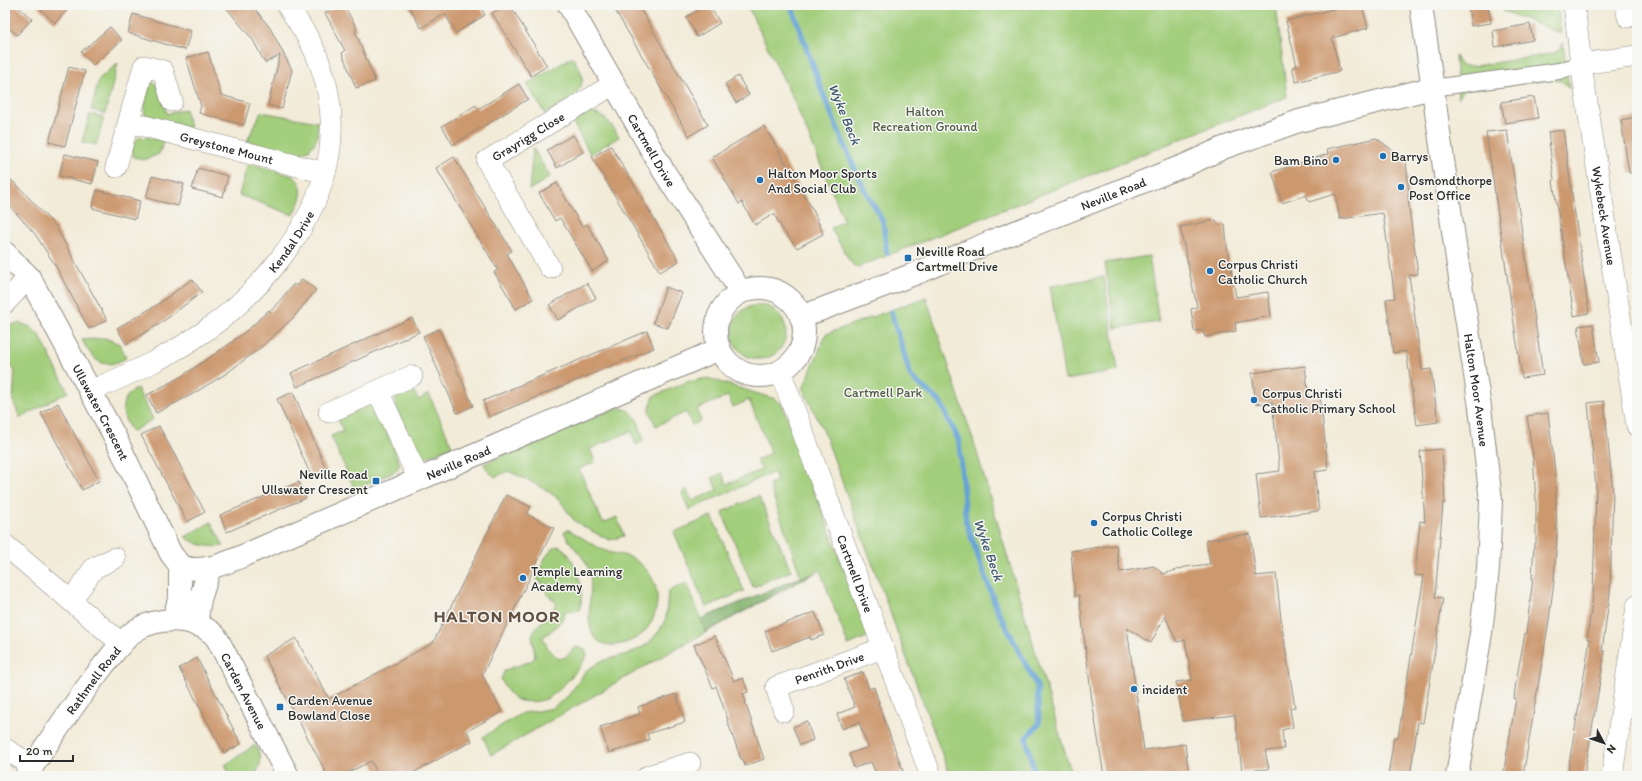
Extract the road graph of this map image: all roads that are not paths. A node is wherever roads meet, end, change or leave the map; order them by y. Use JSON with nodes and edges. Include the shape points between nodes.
{"nodes":[{"id":1,"x":287,"y":5,"type":"edge"},
{"id":2,"x":569,"y":5,"type":"edge"},
{"id":3,"x":1421,"y":5,"type":"edge"},
{"id":4,"x":1574,"y":5,"type":"edge"},
{"id":5,"x":1637,"y":56,"type":"edge"},
{"id":6,"x":1581,"y":64,"type":"junction"},
{"id":7,"x":614,"y":84,"type":"junction"},
{"id":8,"x":1432,"y":88,"type":"junction"},
{"id":9,"x":172,"y":101,"type":"dead end"},
{"id":10,"x":129,"y":122,"type":"junction"},
{"id":11,"x":116,"y":167,"type":"dead end"},
{"id":12,"x":325,"y":173,"type":"junction"},
{"id":13,"x":5,"y":252,"type":"edge"},
{"id":14,"x":550,"y":268,"type":"dead end"},
{"id":15,"x":29,"y":278,"type":"junction"},
{"id":16,"x":741,"y":292,"type":"junction"},
{"id":17,"x":5,"y":303,"type":"edge"},
{"id":18,"x":801,"y":316,"type":"junction"},
{"id":19,"x":719,"y":349,"type":"junction"},
{"id":20,"x":780,"y":371,"type":"junction"},
{"id":21,"x":412,"y":376,"type":"dead end"},
{"id":22,"x":90,"y":391,"type":"junction"},
{"id":23,"x":378,"y":391,"type":"junction"},
{"id":24,"x":329,"y":412,"type":"dead end"},
{"id":25,"x":1637,"y":426,"type":"edge"},
{"id":26,"x":419,"y":480,"type":"junction"},
{"id":27,"x":5,"y":545,"type":"edge"},
{"id":28,"x":115,"y":558,"type":"dead end"},
{"id":29,"x":195,"y":567,"type":"junction"},
{"id":30,"x":71,"y":600,"type":"junction"},
{"id":31,"x":1637,"y":606,"type":"edge"},
{"id":32,"x":185,"y":622,"type":"junction"},
{"id":33,"x":122,"y":644,"type":"junction"},
{"id":34,"x":883,"y":648,"type":"junction"},
{"id":35,"x":1632,"y":682,"type":"edge"},
{"id":36,"x":784,"y":711,"type":"dead end"},
{"id":37,"x":5,"y":749,"type":"edge"},
{"id":38,"x":690,"y":762,"type":"edge"},
{"id":39,"x":29,"y":771,"type":"edge"},
{"id":40,"x":285,"y":775,"type":"edge"},
{"id":41,"x":648,"y":776,"type":"edge"},
{"id":42,"x":931,"y":776,"type":"edge"},
{"id":43,"x":1457,"y":776,"type":"edge"},
{"id":44,"x":1612,"y":776,"type":"edge"}],
"edges":[{"from":1,"to":12,"type":"street","name":"Kendal Drive","via":[[300,23],[316,54],[327,88],[331,122],[330,148]]},
{"from":2,"to":7,"type":"street","name":"Cartmell Drive"},
{"from":3,"to":8,"type":"street","name":"Halton Moor Avenue"},
{"from":4,"to":6,"type":"street","name":"Wykebeck Avenue"},
{"from":5,"to":6,"type":"street"},
{"from":6,"to":8,"type":"street","via":[[1558,71]]},
{"from":6,"to":25,"type":"street","name":"Wykebeck Avenue"},
{"from":7,"to":14,"type":"street","name":"Grayrigg Close","via":[[487,161]]},
{"from":7,"to":16,"type":"street","name":"Cartmell Drive","via":[[663,170]]},
{"from":8,"to":18,"type":"street","name":"Neville Road","via":[[1299,121],[1223,148],[917,273]]},
{"from":8,"to":43,"type":"street","name":"Halton Moor Avenue","via":[[1480,407],[1491,501],[1488,569],[1481,633]]},
{"from":9,"to":10,"type":"street","via":[[163,71],[144,66]]},
{"from":10,"to":11,"type":"street"},
{"from":10,"to":12,"type":"street","name":"Greystone Mount"},
{"from":12,"to":22,"type":"street","name":"Kendal Drive","via":[[315,201],[298,231],[276,265],[243,300],[205,331],[158,360]]},
{"from":13,"to":15,"type":"street","name":"Ullswater Crescent"},
{"from":15,"to":17,"type":"street"},
{"from":15,"to":22,"type":"street","name":"Ullswater Crescent"},
{"from":16,"to":18,"type":"street","via":[[755,288],[770,289],[783,294],[794,304]]},
{"from":16,"to":19,"type":"street","via":[[730,299],[717,322],[716,336]]},
{"from":18,"to":20,"type":"street","via":[[804,330],[801,348]]},
{"from":19,"to":20,"type":"street","via":[[736,369],[750,375]]},
{"from":19,"to":26,"type":"street","name":"Neville Road"},
{"from":20,"to":34,"type":"street","name":"Cartmell Drive"},
{"from":21,"to":23,"type":"street"},
{"from":22,"to":29,"type":"street","name":"Ullswater Crescent","via":[[171,554]]},
{"from":23,"to":24,"type":"street"},
{"from":23,"to":26,"type":"street"},
{"from":26,"to":29,"type":"street","name":"Neville Road","via":[[254,551]]},
{"from":27,"to":30,"type":"street"},
{"from":28,"to":30,"type":"street","via":[[94,568]]},
{"from":29,"to":32,"type":"street","via":[[180,597]]},
{"from":29,"to":32,"type":"street","via":[[200,598]]},
{"from":30,"to":33,"type":"street"},
{"from":31,"to":35,"type":"street"},
{"from":32,"to":33,"type":"street","name":"Rathmell Road","via":[[153,622],[135,630]]},
{"from":32,"to":40,"type":"street","name":"Carden Avenue","via":[[212,633],[220,642]]},
{"from":33,"to":39,"type":"street","name":"Rathmell Road","via":[[81,695]]},
{"from":34,"to":36,"type":"street","name":"Penrith Drive","via":[[773,679]]},
{"from":34,"to":42,"type":"street","name":"Cartmell Drive"},
{"from":35,"to":44,"type":"street"},
{"from":37,"to":39,"type":"street"},
{"from":38,"to":41,"type":"street"}]}
